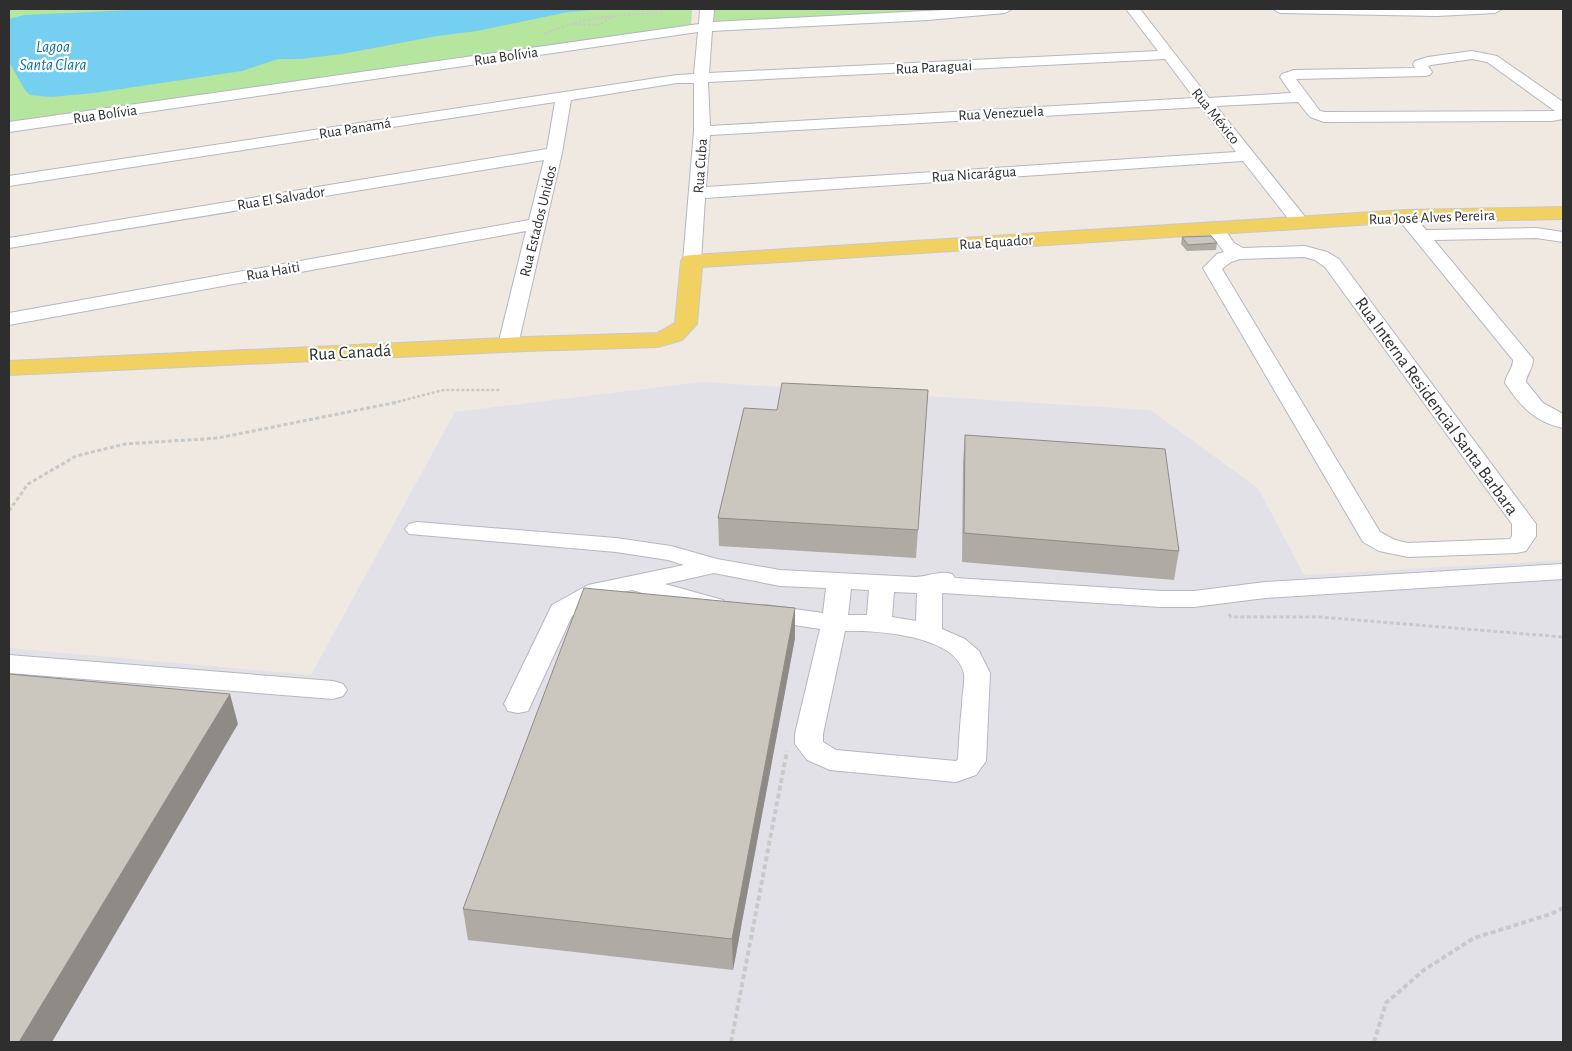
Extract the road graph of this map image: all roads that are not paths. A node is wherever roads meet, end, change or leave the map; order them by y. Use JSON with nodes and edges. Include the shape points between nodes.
{"nodes":[{"id":1,"x":707,"y":9,"type":"edge"},
{"id":2,"x":1005,"y":9,"type":"edge"},
{"id":3,"x":1133,"y":9,"type":"edge"},
{"id":4,"x":1280,"y":9,"type":"edge"},
{"id":5,"x":1495,"y":9,"type":"edge"},
{"id":6,"x":705,"y":27,"type":"junction"},
{"id":7,"x":1168,"y":54,"type":"junction"},
{"id":8,"x":701,"y":79,"type":"junction"},
{"id":9,"x":564,"y":96,"type":"junction"},
{"id":10,"x":1300,"y":97,"type":"junction"},
{"id":11,"x":1204,"y":101,"type":"junction"},
{"id":12,"x":9,"y":127,"type":"edge"},
{"id":13,"x":702,"y":131,"type":"junction"},
{"id":14,"x":554,"y":153,"type":"junction"},
{"id":15,"x":1249,"y":156,"type":"junction"},
{"id":16,"x":9,"y":181,"type":"edge"},
{"id":17,"x":698,"y":193,"type":"junction"},
{"id":18,"x":1563,"y":213,"type":"edge"},
{"id":19,"x":1539,"y":214,"type":"junction"},
{"id":20,"x":1406,"y":216,"type":"junction"},
{"id":21,"x":1300,"y":222,"type":"junction"},
{"id":22,"x":538,"y":224,"type":"junction"},
{"id":23,"x":1216,"y":228,"type":"junction"},
{"id":24,"x":1420,"y":235,"type":"junction"},
{"id":25,"x":1563,"y":237,"type":"edge"},
{"id":26,"x":9,"y":243,"type":"edge"},
{"id":27,"x":1198,"y":249,"type":"junction"},
{"id":28,"x":1240,"y":254,"type":"junction"},
{"id":29,"x":692,"y":261,"type":"junction"},
{"id":30,"x":9,"y":319,"type":"edge"},
{"id":31,"x":686,"y":324,"type":"joint"},
{"id":32,"x":508,"y":345,"type":"junction"},
{"id":33,"x":9,"y":368,"type":"edge"},
{"id":34,"x":1563,"y":422,"type":"edge"},
{"id":35,"x":417,"y":529,"type":"dead end"},
{"id":36,"x":714,"y":566,"type":"junction"},
{"id":37,"x":1563,"y":572,"type":"edge"},
{"id":38,"x":840,"y":581,"type":"junction"},
{"id":39,"x":630,"y":582,"type":"junction"},
{"id":40,"x":882,"y":583,"type":"junction"},
{"id":41,"x":930,"y":586,"type":"junction"},
{"id":42,"x":711,"y":606,"type":"junction"},
{"id":43,"x":834,"y":623,"type":"junction"},
{"id":44,"x":879,"y":625,"type":"junction"},
{"id":45,"x":929,"y":631,"type":"junction"},
{"id":46,"x":9,"y":664,"type":"edge"},
{"id":47,"x":333,"y":690,"type":"dead end"},
{"id":48,"x":518,"y":704,"type":"dead end"}],
"edges":[{"from":1,"to":6,"type":"street","name":"Rua Cuba"},
{"from":2,"to":6,"type":"street","name":"Rua Bolívia"},
{"from":3,"to":7,"type":"street","name":"Rua México"},
{"from":4,"to":5,"type":"street","via":[[1437,12]]},
{"from":6,"to":8,"type":"street","name":"Rua Cuba"},
{"from":6,"to":12,"type":"street","name":"Rua Bolívia"},
{"from":7,"to":8,"type":"street","name":"Rua Paraguai"},
{"from":7,"to":11,"type":"street","name":"Rua México"},
{"from":8,"to":9,"type":"street","name":"Rua Panamá","via":[[677,79]]},
{"from":8,"to":13,"type":"street","name":"Rua Cuba"},
{"from":9,"to":14,"type":"street","name":"Rua Estados Unidos"},
{"from":9,"to":16,"type":"street","name":"Rua Panamá"},
{"from":10,"to":10,"type":"street","via":[[1315,114],[1335,118],[1563,114],[1563,109],[1492,59],[1472,55],[1420,64],[1425,72],[1290,75],[1287,77]]},
{"from":10,"to":11,"type":"street","name":"Rua Venezuela"},
{"from":11,"to":13,"type":"street","name":"Rua Venezuela"},
{"from":11,"to":15,"type":"street","name":"Rua México"},
{"from":13,"to":17,"type":"street","name":"Rua Cuba"},
{"from":14,"to":22,"type":"street","name":"Rua Estados Unidos"},
{"from":14,"to":26,"type":"street","name":"Rua El Salvador"},
{"from":15,"to":17,"type":"street","name":"Rua Nicarágua"},
{"from":15,"to":21,"type":"street","name":"Rua México"},
{"from":17,"to":29,"type":"street","name":"Rua Cuba"},
{"from":18,"to":19,"type":"main road","name":"Rua José Alves Pereira"},
{"from":19,"to":20,"type":"main road","name":"Rua José Alves Pereira"},
{"from":19,"to":25,"type":"street"},
{"from":20,"to":21,"type":"main road","name":"Rua José Alves Pereira"},
{"from":20,"to":24,"type":"street"},
{"from":21,"to":23,"type":"main road","name":"Rua Equador"},
{"from":22,"to":30,"type":"street","name":"Rua Haiti"},
{"from":22,"to":32,"type":"street","name":"Rua Estados Unidos"},
{"from":23,"to":27,"type":"main road","name":"Rua Equador"},
{"from":23,"to":28,"type":"street","via":[[1228,247]]},
{"from":24,"to":25,"type":"street","via":[[1536,232]]},
{"from":24,"to":34,"type":"street","via":[[1523,360],[1515,383],[1535,408]]},
{"from":27,"to":28,"type":"street","name":"Rua Interna Residencial Santa Barbara","via":[[1224,258]]},
{"from":27,"to":28,"type":"street","name":"Rua Interna Residencial Santa Barbara","via":[[1371,537],[1388,546],[1408,550],[1517,546],[1524,536],[1524,524],[1332,263],[1305,251]]},
{"from":27,"to":29,"type":"main road","name":"Rua Equador"},
{"from":29,"to":31,"type":"main road","name":"Rua Cuba"},
{"from":31,"to":32,"type":"main road","name":"Rua Canadá","via":[[671,337],[658,340]]},
{"from":32,"to":33,"type":"main road","name":"Rua Canadá"},
{"from":35,"to":36,"type":"street","via":[[616,544],[671,553]]},
{"from":36,"to":38,"type":"street","via":[[780,578]]},
{"from":36,"to":39,"type":"street"},
{"from":36,"to":42,"type":"street","via":[[704,587]]},
{"from":37,"to":41,"type":"street","via":[[1265,590],[1205,598],[1122,582],[983,572],[947,576]]},
{"from":38,"to":40,"type":"street"},
{"from":38,"to":43,"type":"street"},
{"from":39,"to":42,"type":"street"},
{"from":39,"to":48,"type":"street","via":[[597,590],[561,611]]},
{"from":40,"to":41,"type":"street"},
{"from":40,"to":44,"type":"street"},
{"from":41,"to":45,"type":"street"},
{"from":42,"to":43,"type":"street"},
{"from":43,"to":44,"type":"street"},
{"from":43,"to":45,"type":"street","via":[[809,744],[830,760],[956,772],[972,761],[977,673],[971,658],[961,648]]},
{"from":44,"to":45,"type":"street"},
{"from":46,"to":47,"type":"street"}]}
